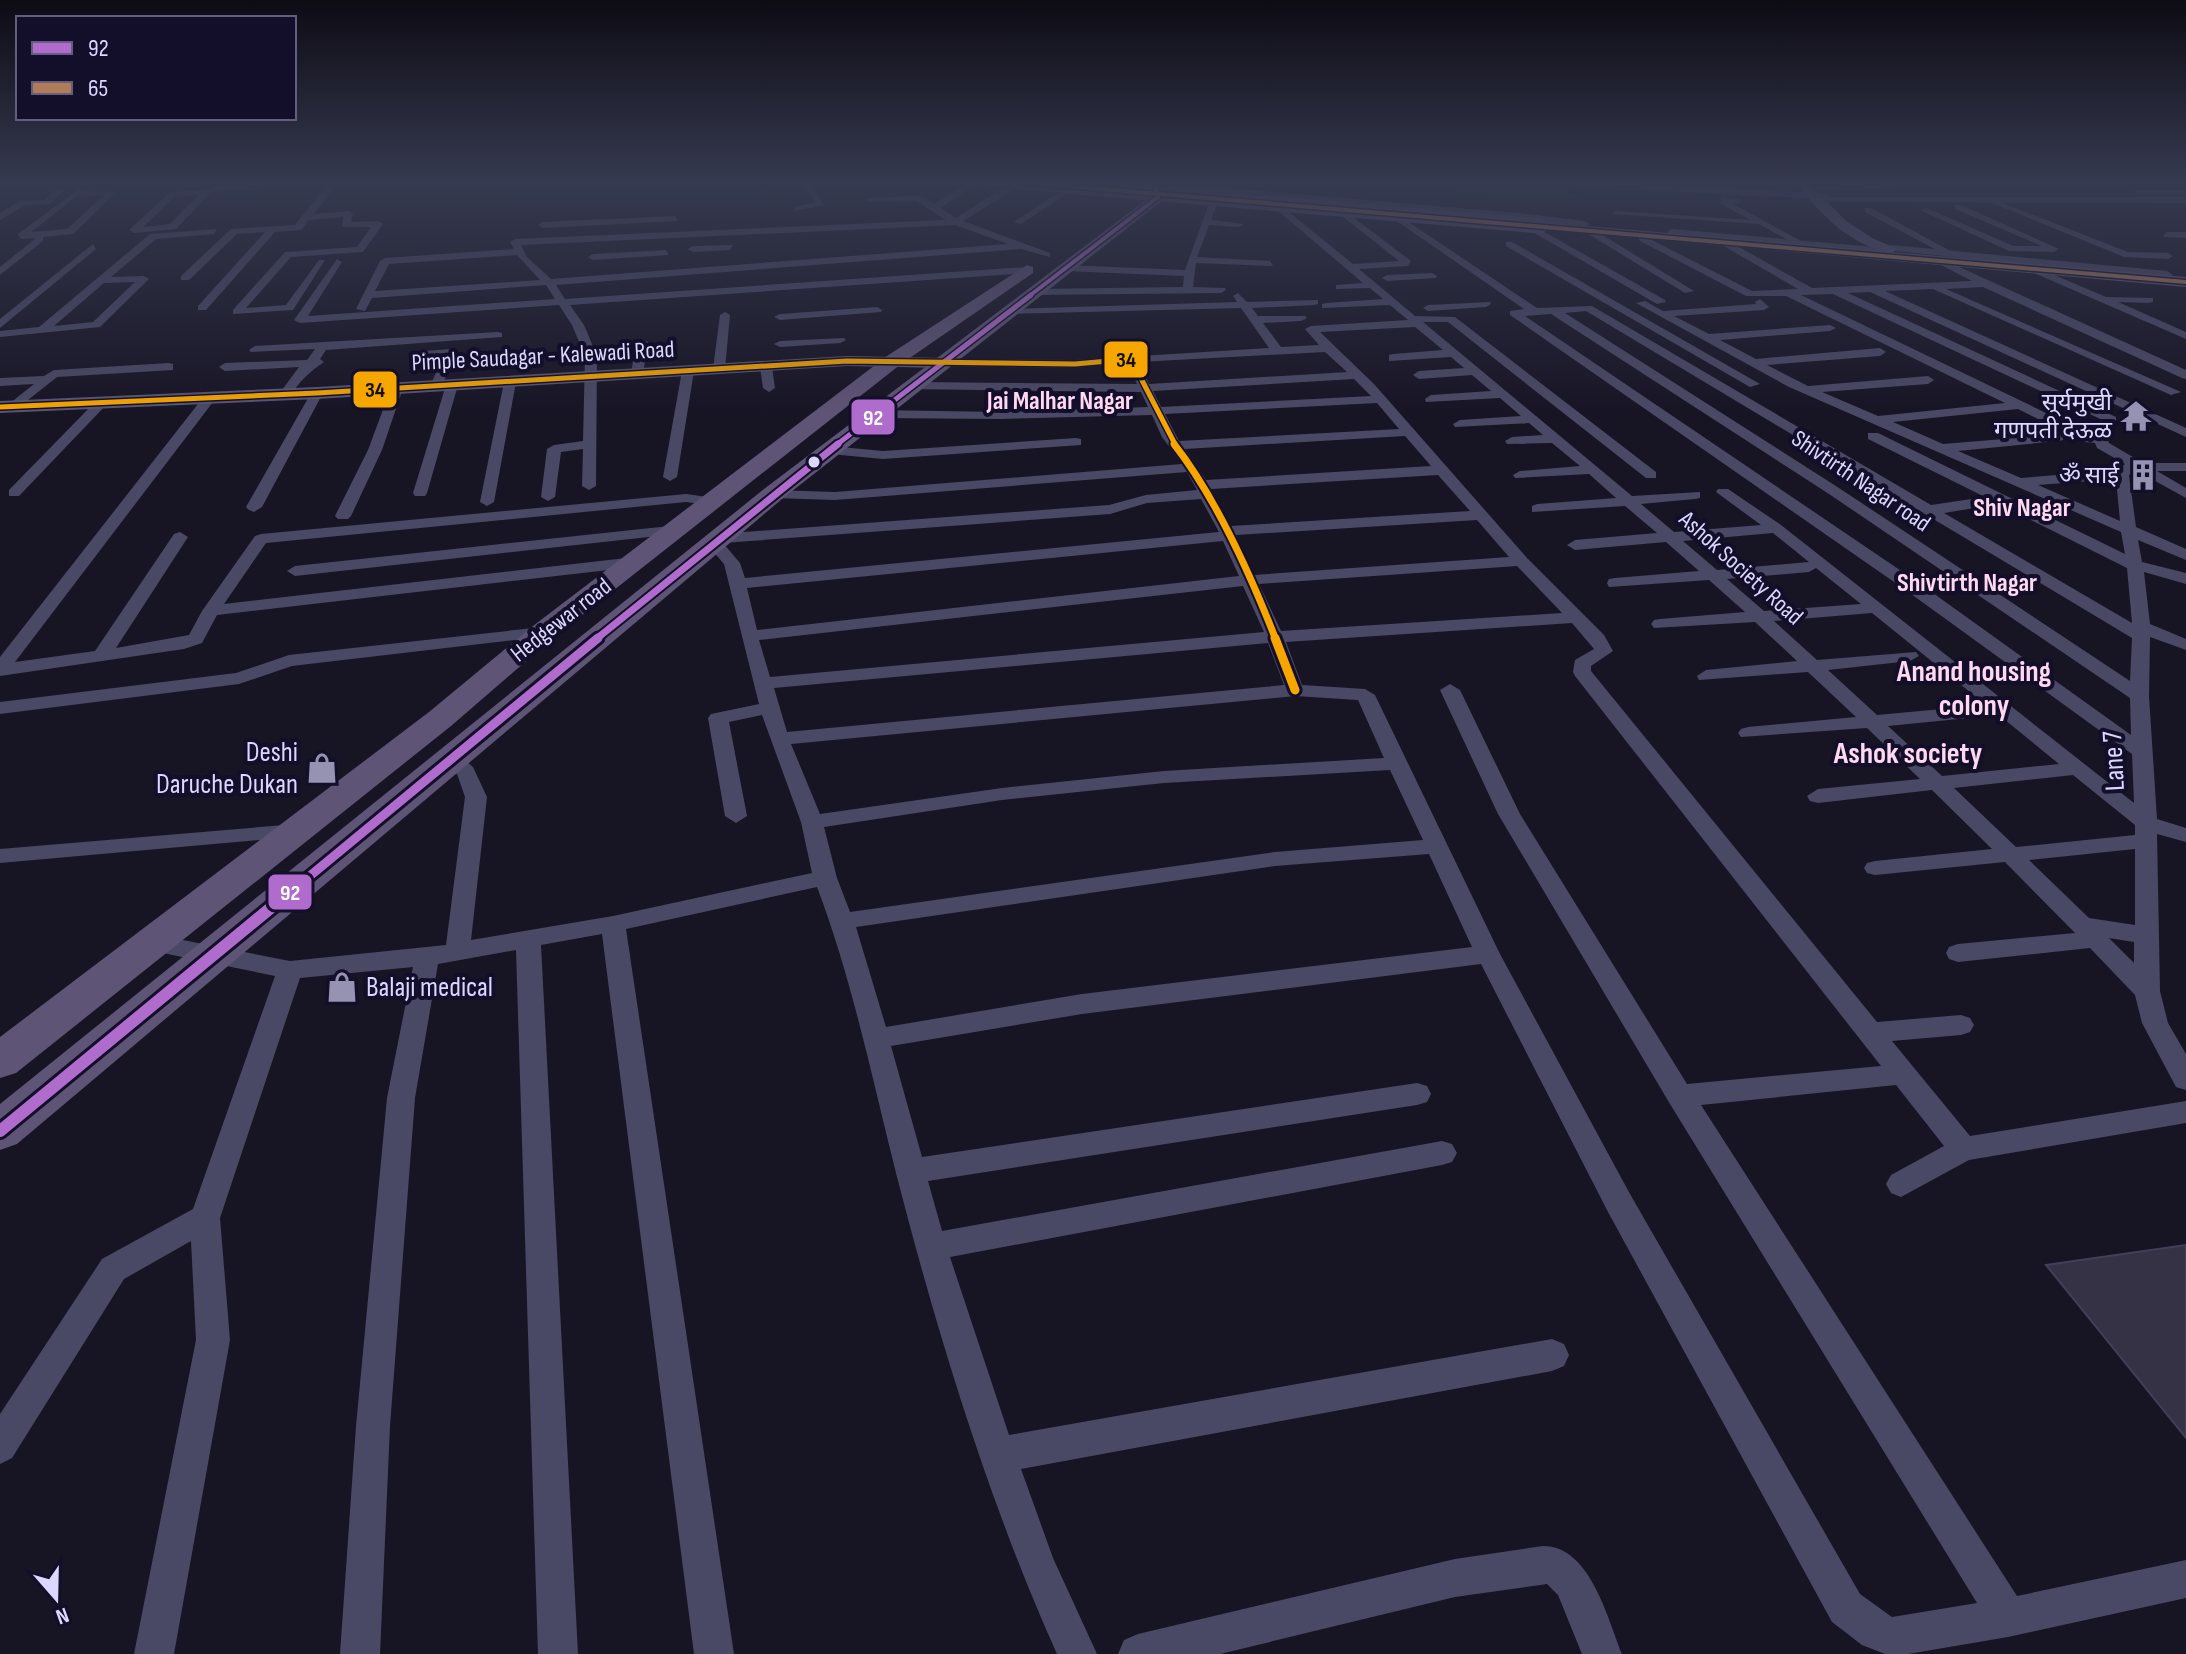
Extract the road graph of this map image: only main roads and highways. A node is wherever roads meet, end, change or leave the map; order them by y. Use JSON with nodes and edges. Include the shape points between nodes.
{"nodes":[{"id":1,"x":1048,"y":259,"type":"edge"},
{"id":2,"x":1963,"y":259,"type":"edge"},
{"id":3,"x":2177,"y":278,"type":"edge"},
{"id":4,"x":1005,"y":299,"type":"junction"},
{"id":5,"x":894,"y":360,"type":"junction"},
{"id":6,"x":945,"y":363,"type":"junction"},
{"id":7,"x":7,"y":407,"type":"edge"},
{"id":8,"x":0,"y":1061,"type":"edge"},
{"id":9,"x":0,"y":1131,"type":"edge"}],
"edges":[{"from":1,"to":4,"type":"main road","name":"Hedgewar road"},
{"from":2,"to":3,"type":"main road"},
{"from":4,"to":5,"type":"main road","name":"Hedgewar road"},
{"from":4,"to":6,"type":"main road","name":"Hedgewar road"},
{"from":5,"to":6,"type":"main road","name":"Pimple Saudagar - Kalewadi Road"},
{"from":5,"to":7,"type":"main road","name":"Pimple Saudagar - Kalewadi Road"},
{"from":5,"to":8,"type":"main road","name":"Hedgewar road"},
{"from":6,"to":9,"type":"main road","name":"Hedgewar road","via":[[715,541]]}]}
